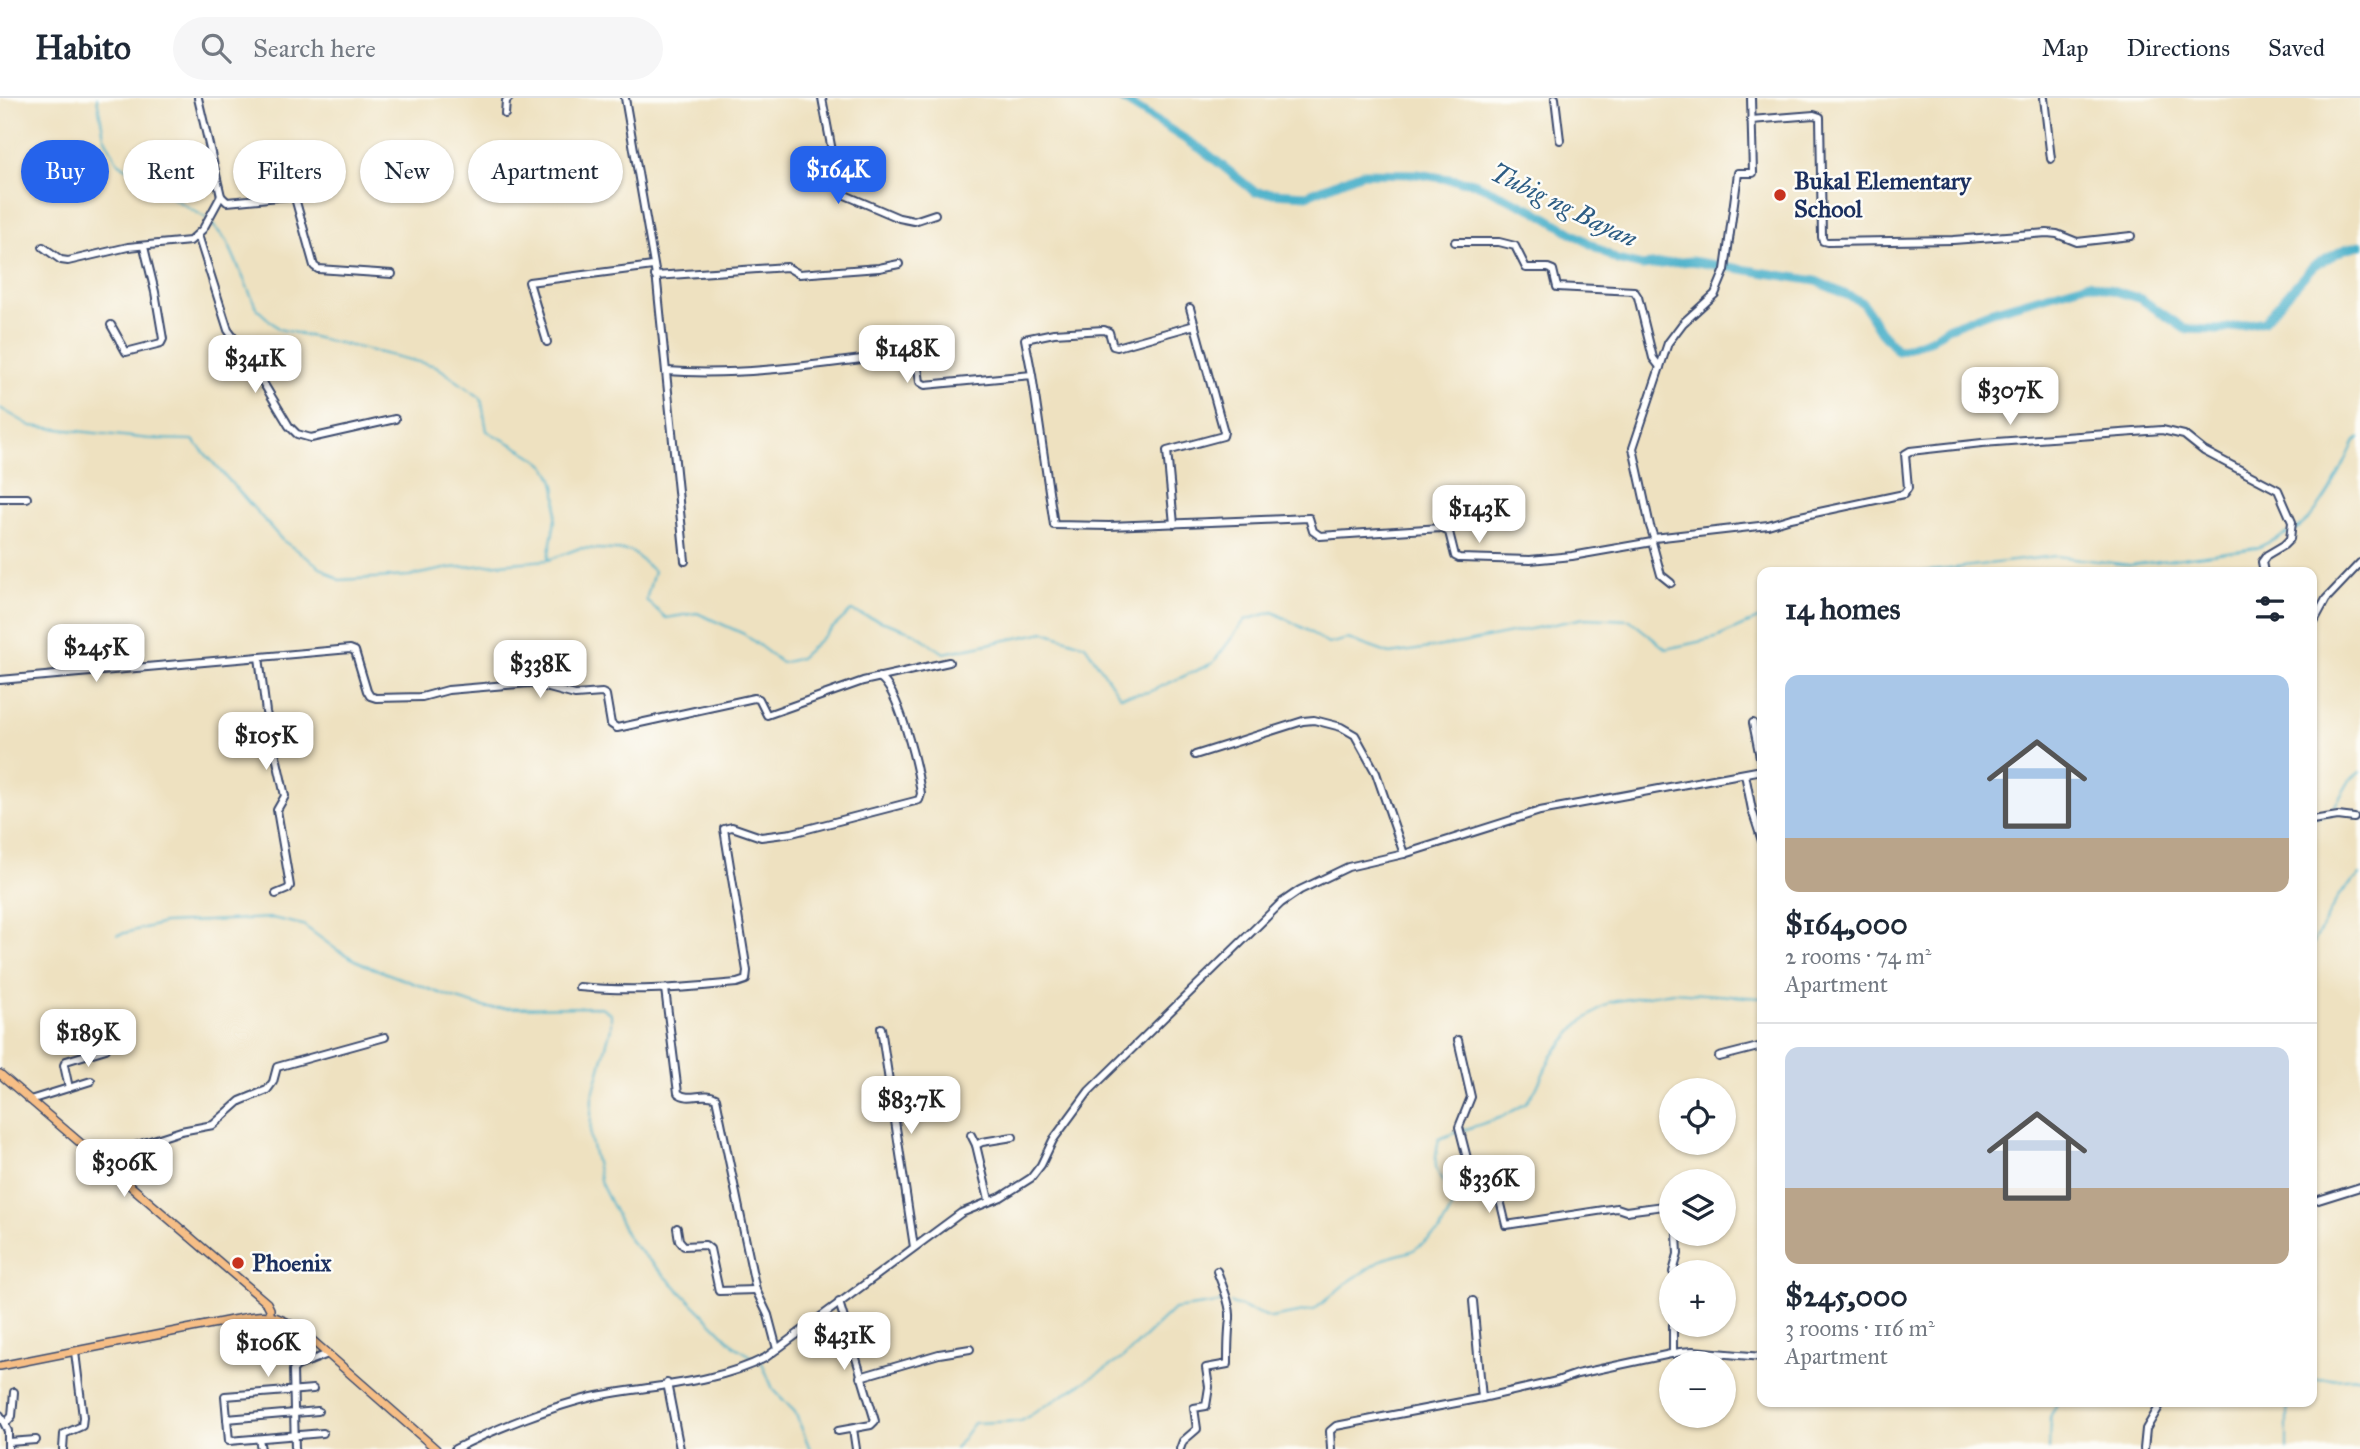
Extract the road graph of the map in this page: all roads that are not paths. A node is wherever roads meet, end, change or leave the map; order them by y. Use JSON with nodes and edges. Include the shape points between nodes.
{"nodes":[{"id":1,"x":198,"y":98,"type":"edge"},
{"id":2,"x":509,"y":98,"type":"edge"},
{"id":3,"x":625,"y":98,"type":"edge"},
{"id":4,"x":822,"y":98,"type":"edge"},
{"id":5,"x":1555,"y":98,"type":"edge"},
{"id":6,"x":1751,"y":98,"type":"edge"},
{"id":7,"x":2044,"y":98,"type":"edge"},
{"id":8,"x":505,"y":114,"type":"dead end"},
{"id":9,"x":1751,"y":120,"type":"junction"},
{"id":10,"x":1560,"y":140,"type":"dead end"},
{"id":11,"x":2051,"y":159,"type":"dead end"},
{"id":12,"x":221,"y":196,"type":"junction"},
{"id":13,"x":935,"y":214,"type":"dead end"},
{"id":14,"x":198,"y":235,"type":"junction"},
{"id":15,"x":2131,"y":236,"type":"dead end"},
{"id":16,"x":1455,"y":242,"type":"dead end"},
{"id":17,"x":43,"y":247,"type":"dead end"},
{"id":18,"x":144,"y":247,"type":"junction"},
{"id":19,"x":899,"y":264,"type":"dead end"},
{"id":20,"x":653,"y":266,"type":"junction"},
{"id":21,"x":392,"y":274,"type":"dead end"},
{"id":22,"x":655,"y":276,"type":"junction"},
{"id":23,"x":1190,"y":308,"type":"dead end"},
{"id":24,"x":111,"y":325,"type":"dead end"},
{"id":25,"x":1195,"y":326,"type":"junction"},
{"id":26,"x":547,"y":342,"type":"dead end"},
{"id":27,"x":1660,"y":367,"type":"junction"},
{"id":28,"x":666,"y":371,"type":"junction"},
{"id":29,"x":1032,"y":375,"type":"junction"},
{"id":30,"x":395,"y":419,"type":"dead end"},
{"id":31,"x":0,"y":498,"type":"edge"},
{"id":32,"x":27,"y":498,"type":"dead end"},
{"id":33,"x":1174,"y":524,"type":"junction"},
{"id":34,"x":1653,"y":540,"type":"junction"},
{"id":35,"x":685,"y":561,"type":"dead end"},
{"id":36,"x":2360,"y":563,"type":"edge"},
{"id":37,"x":2263,"y":567,"type":"edge"},
{"id":38,"x":1671,"y":583,"type":"dead end"},
{"id":39,"x":2317,"y":616,"type":"edge"},
{"id":40,"x":259,"y":657,"type":"junction"},
{"id":41,"x":948,"y":662,"type":"dead end"},
{"id":42,"x":879,"y":677,"type":"junction"},
{"id":43,"x":0,"y":680,"type":"edge"},
{"id":44,"x":1752,"y":723,"type":"dead end"},
{"id":45,"x":1757,"y":746,"type":"edge"},
{"id":46,"x":1195,"y":755,"type":"dead end"},
{"id":47,"x":1757,"y":770,"type":"edge"},
{"id":48,"x":1745,"y":774,"type":"junction"},
{"id":49,"x":2354,"y":818,"type":"dead end"},
{"id":50,"x":2317,"y":819,"type":"edge"},
{"id":51,"x":1757,"y":826,"type":"edge"},
{"id":52,"x":1404,"y":854,"type":"junction"},
{"id":53,"x":276,"y":894,"type":"dead end"},
{"id":54,"x":579,"y":987,"type":"dead end"},
{"id":55,"x":665,"y":989,"type":"junction"},
{"id":56,"x":881,"y":1028,"type":"dead end"},
{"id":57,"x":385,"y":1037,"type":"dead end"},
{"id":58,"x":1458,"y":1040,"type":"dead end"},
{"id":59,"x":1757,"y":1047,"type":"edge"},
{"id":60,"x":106,"y":1049,"type":"dead end"},
{"id":61,"x":1719,"y":1058,"type":"dead end"},
{"id":62,"x":2,"y":1077,"type":"edge"},
{"id":63,"x":91,"y":1081,"type":"dead end"},
{"id":64,"x":69,"y":1088,"type":"junction"},
{"id":65,"x":30,"y":1100,"type":"junction"},
{"id":66,"x":971,"y":1135,"type":"dead end"},
{"id":67,"x":1013,"y":1138,"type":"dead end"},
{"id":68,"x":976,"y":1145,"type":"junction"},
{"id":69,"x":100,"y":1159,"type":"junction"},
{"id":70,"x":2360,"y":1188,"type":"edge"},
{"id":71,"x":989,"y":1200,"type":"junction"},
{"id":72,"x":2317,"y":1201,"type":"edge"},
{"id":73,"x":1659,"y":1206,"type":"edge"},
{"id":74,"x":677,"y":1228,"type":"dead end"},
{"id":75,"x":914,"y":1247,"type":"junction"},
{"id":76,"x":1217,"y":1271,"type":"dead end"},
{"id":77,"x":756,"y":1290,"type":"junction"},
{"id":78,"x":1473,"y":1301,"type":"dead end"},
{"id":79,"x":839,"y":1302,"type":"junction"},
{"id":80,"x":270,"y":1315,"type":"junction"},
{"id":81,"x":777,"y":1349,"type":"junction"},
{"id":82,"x":970,"y":1349,"type":"dead end"},
{"id":83,"x":75,"y":1352,"type":"junction"},
{"id":84,"x":328,"y":1354,"type":"junction"},
{"id":85,"x":1736,"y":1355,"type":"edge"},
{"id":86,"x":1659,"y":1357,"type":"edge"},
{"id":87,"x":1757,"y":1357,"type":"edge"},
{"id":88,"x":0,"y":1366,"type":"edge"},
{"id":89,"x":860,"y":1377,"type":"junction"},
{"id":90,"x":667,"y":1383,"type":"junction"},
{"id":91,"x":313,"y":1388,"type":"dead end"},
{"id":92,"x":293,"y":1390,"type":"junction"},
{"id":93,"x":14,"y":1392,"type":"dead end"},
{"id":94,"x":1482,"y":1398,"type":"junction"},
{"id":95,"x":2159,"y":1407,"type":"edge"},
{"id":96,"x":318,"y":1411,"type":"dead end"},
{"id":97,"x":294,"y":1413,"type":"junction"},
{"id":98,"x":0,"y":1415,"type":"edge"},
{"id":99,"x":227,"y":1419,"type":"junction"},
{"id":100,"x":6,"y":1423,"type":"junction"},
{"id":101,"x":853,"y":1429,"type":"junction"},
{"id":102,"x":838,"y":1431,"type":"dead end"},
{"id":103,"x":323,"y":1433,"type":"dead end"},
{"id":104,"x":294,"y":1435,"type":"junction"},
{"id":105,"x":259,"y":1438,"type":"junction"},
{"id":106,"x":36,"y":1440,"type":"dead end"},
{"id":107,"x":8,"y":1446,"type":"edge"},
{"id":108,"x":63,"y":1449,"type":"edge"},
{"id":109,"x":261,"y":1449,"type":"edge"},
{"id":110,"x":295,"y":1449,"type":"edge"},
{"id":111,"x":436,"y":1449,"type":"edge"},
{"id":112,"x":456,"y":1449,"type":"edge"},
{"id":113,"x":680,"y":1449,"type":"edge"},
{"id":114,"x":856,"y":1449,"type":"edge"},
{"id":115,"x":1180,"y":1449,"type":"edge"},
{"id":116,"x":1331,"y":1449,"type":"edge"},
{"id":117,"x":2144,"y":1449,"type":"edge"}],
"edges":[{"from":1,"to":12,"type":"street"},
{"from":2,"to":8,"type":"street"},
{"from":3,"to":20,"type":"street"},
{"from":4,"to":13,"type":"street","via":[[839,188],[845,195],[899,218],[914,220]]},
{"from":5,"to":10,"type":"street"},
{"from":6,"to":9,"type":"street"},
{"from":7,"to":11,"type":"street"},
{"from":9,"to":15,"type":"street","via":[[1820,117],[1823,241],[1953,240],[2047,233],[2077,242]]},
{"from":9,"to":27,"type":"street","via":[[1753,173],[1738,173],[1725,270],[1715,294],[1668,343]]},
{"from":12,"to":14,"type":"street"},
{"from":12,"to":21,"type":"street","via":[[227,202],[295,198],[314,267]]},
{"from":14,"to":18,"type":"street","via":[[190,241]]},
{"from":14,"to":30,"type":"street","via":[[228,330],[297,434],[310,438]]},
{"from":16,"to":27,"type":"street","via":[[1516,246],[1526,268],[1553,270],[1557,287],[1633,291],[1653,358]]},
{"from":17,"to":18,"type":"street","via":[[68,261]]},
{"from":18,"to":24,"type":"street","via":[[163,339],[126,352]]},
{"from":19,"to":22,"type":"street","via":[[799,274],[788,267]]},
{"from":20,"to":22,"type":"street"},
{"from":20,"to":26,"type":"street","via":[[529,282]]},
{"from":22,"to":28,"type":"street"},
{"from":23,"to":25,"type":"street"},
{"from":25,"to":29,"type":"street","via":[[1117,347],[1104,330],[1025,339]]},
{"from":25,"to":33,"type":"street","via":[[1224,432],[1167,451]]},
{"from":27,"to":34,"type":"street","via":[[1633,448]]},
{"from":28,"to":29,"type":"street","via":[[798,368],[907,353],[913,355],[920,382],[925,385]]},
{"from":28,"to":35,"type":"street"},
{"from":29,"to":33,"type":"street","via":[[1054,525]]},
{"from":31,"to":32,"type":"street"},
{"from":33,"to":34,"type":"street","via":[[1309,518],[1313,531],[1321,536],[1441,527],[1449,532],[1455,556],[1460,558],[1541,559]]},
{"from":34,"to":37,"type":"street","via":[[1768,525],[1904,494],[1908,488],[1905,454],[1910,451],[2162,429],[2184,435],[2204,452],[2278,490],[2292,522],[2290,539],[2267,555]]},
{"from":34,"to":38,"type":"street","via":[[1661,575]]},
{"from":36,"to":39,"type":"street","via":[[2326,599]]},
{"from":40,"to":42,"type":"street","via":[[355,651],[367,691],[376,698],[530,683],[575,695],[602,693],[611,724],[617,727],[754,698],[767,715]]},
{"from":40,"to":43,"type":"street"},
{"from":40,"to":53,"type":"street","via":[[285,796],[277,810],[290,886]]},
{"from":41,"to":42,"type":"street"},
{"from":42,"to":55,"type":"street","via":[[887,681],[902,717],[919,800],[792,833],[761,836],[732,827],[724,830],[746,980]]},
{"from":44,"to":45,"type":"street"},
{"from":46,"to":52,"type":"street","via":[[1303,721],[1341,727],[1355,735],[1376,773]]},
{"from":47,"to":48,"type":"street"},
{"from":48,"to":51,"type":"street"},
{"from":48,"to":52,"type":"street","via":[[1551,808]]},
{"from":49,"to":50,"type":"street"},
{"from":52,"to":71,"type":"street","via":[[1348,867],[1288,898],[1089,1091],[1031,1178]]},
{"from":54,"to":55,"type":"street"},
{"from":55,"to":77,"type":"street","via":[[678,1093],[716,1098]]},
{"from":56,"to":75,"type":"street"},
{"from":57,"to":69,"type":"street","via":[[277,1067],[267,1090],[240,1101],[213,1125]]},
{"from":58,"to":73,"type":"street","via":[[1471,1097],[1460,1127],[1470,1170],[1494,1175],[1506,1225]]},
{"from":59,"to":61,"type":"street"},
{"from":60,"to":64,"type":"street","via":[[66,1061]]},
{"from":62,"to":65,"type":"main road"},
{"from":63,"to":64,"type":"street"},
{"from":64,"to":65,"type":"street"},
{"from":65,"to":69,"type":"main road"},
{"from":66,"to":68,"type":"street"},
{"from":67,"to":68,"type":"street"},
{"from":68,"to":71,"type":"street"},
{"from":69,"to":80,"type":"main road","via":[[267,1303]]},
{"from":70,"to":72,"type":"street"},
{"from":71,"to":75,"type":"street","via":[[961,1213]]},
{"from":74,"to":77,"type":"street","via":[[684,1246],[710,1249],[719,1292]]},
{"from":75,"to":79,"type":"street"},
{"from":76,"to":115,"type":"street","via":[[1230,1320],[1228,1364],[1206,1368],[1209,1400],[1206,1406],[1194,1408],[1197,1429]]},
{"from":77,"to":81,"type":"street"},
{"from":78,"to":94,"type":"street"},
{"from":79,"to":81,"type":"street"},
{"from":79,"to":89,"type":"street"},
{"from":80,"to":83,"type":"main road"},
{"from":80,"to":84,"type":"main road","via":[[287,1321]]},
{"from":81,"to":90,"type":"street","via":[[734,1372]]},
{"from":82,"to":89,"type":"street"},
{"from":83,"to":88,"type":"main road"},
{"from":83,"to":108,"type":"street","via":[[82,1426],[64,1434]]},
{"from":84,"to":92,"type":"street","via":[[293,1370]]},
{"from":84,"to":111,"type":"main road"},
{"from":85,"to":87,"type":"street"},
{"from":86,"to":94,"type":"street"},
{"from":89,"to":101,"type":"street","via":[[874,1421]]},
{"from":90,"to":112,"type":"street","via":[[568,1404]]},
{"from":90,"to":113,"type":"street"},
{"from":91,"to":92,"type":"street"},
{"from":92,"to":97,"type":"street"},
{"from":92,"to":99,"type":"street","via":[[225,1396]]},
{"from":93,"to":100,"type":"street","via":[[12,1416]]},
{"from":94,"to":116,"type":"street","via":[[1336,1426],[1330,1431]]},
{"from":95,"to":117,"type":"street","via":[[2146,1429]]},
{"from":96,"to":97,"type":"street"},
{"from":97,"to":99,"type":"street"},
{"from":97,"to":104,"type":"street"},
{"from":98,"to":100,"type":"street"},
{"from":99,"to":105,"type":"street","via":[[229,1441]]},
{"from":100,"to":107,"type":"street"},
{"from":101,"to":102,"type":"street"},
{"from":101,"to":114,"type":"street"},
{"from":103,"to":104,"type":"street"},
{"from":104,"to":105,"type":"street"},
{"from":104,"to":110,"type":"street"},
{"from":105,"to":109,"type":"street"},
{"from":106,"to":107,"type":"street"}]}
